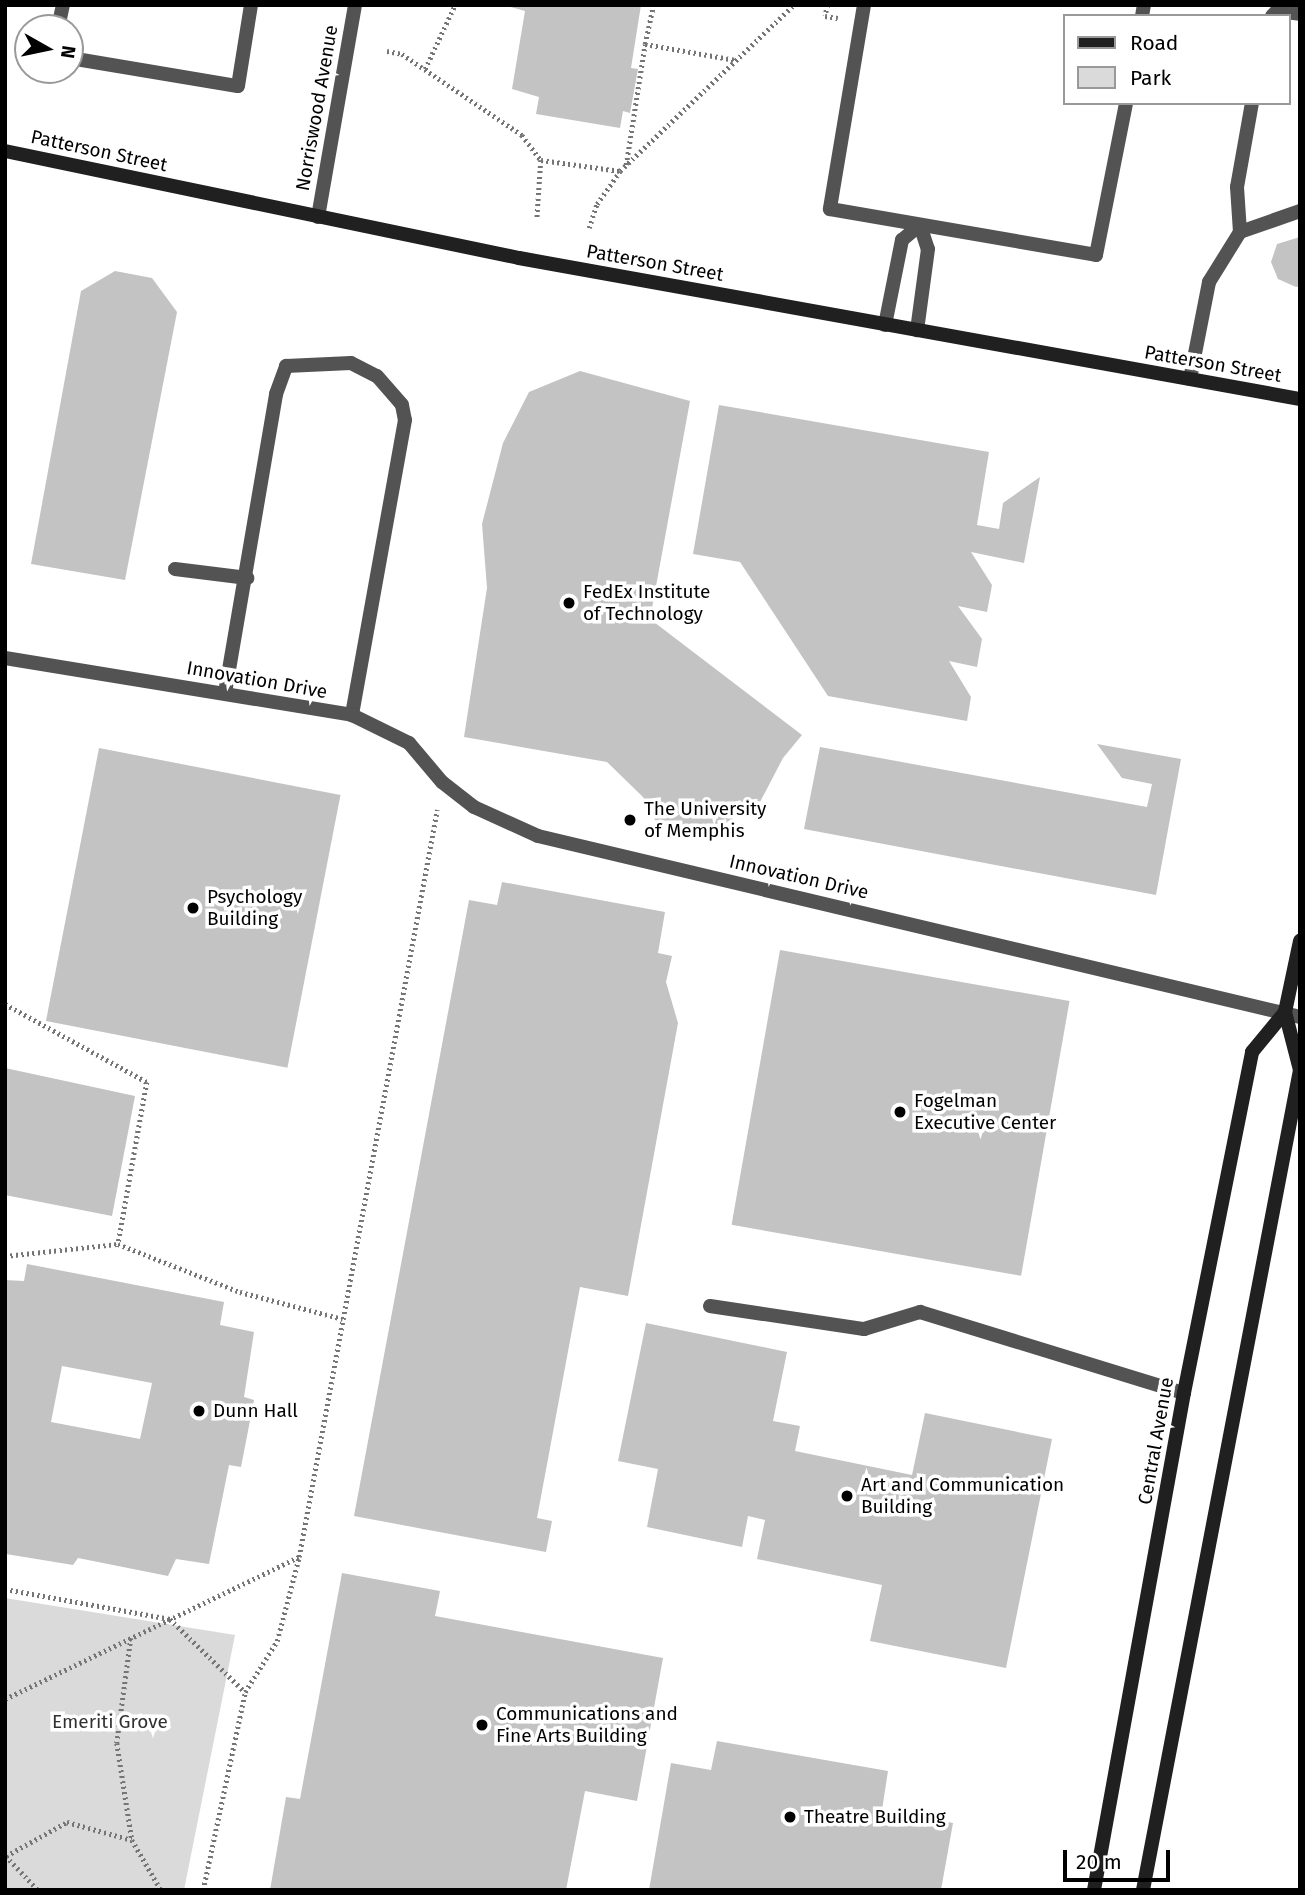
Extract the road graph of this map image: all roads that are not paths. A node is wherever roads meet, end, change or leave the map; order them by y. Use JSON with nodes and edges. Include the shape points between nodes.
{"nodes":[{"id":1,"x":251,"y":5,"type":"edge"},
{"id":2,"x":355,"y":5,"type":"edge"},
{"id":3,"x":864,"y":5,"type":"edge"},
{"id":4,"x":1274,"y":14,"type":"edge"},
{"id":5,"x":1300,"y":14,"type":"edge"},
{"id":6,"x":84,"y":60,"type":"edge"},
{"id":7,"x":1126,"y":105,"type":"edge"},
{"id":8,"x":1252,"y":105,"type":"edge"},
{"id":9,"x":5,"y":151,"type":"edge"},
{"id":10,"x":1300,"y":211,"type":"edge"},
{"id":11,"x":318,"y":217,"type":"junction"},
{"id":12,"x":920,"y":225,"type":"junction"},
{"id":13,"x":1240,"y":232,"type":"junction"},
{"id":14,"x":886,"y":325,"type":"junction"},
{"id":15,"x":917,"y":330,"type":"junction"},
{"id":16,"x":1189,"y":379,"type":"junction"},
{"id":17,"x":1300,"y":399,"type":"edge"},
{"id":18,"x":175,"y":569,"type":"dead end"},
{"id":19,"x":247,"y":578,"type":"junction"},
{"id":20,"x":5,"y":658,"type":"edge"},
{"id":21,"x":225,"y":693,"type":"junction"},
{"id":22,"x":352,"y":715,"type":"junction"},
{"id":23,"x":1300,"y":941,"type":"edge"},
{"id":24,"x":1285,"y":1012,"type":"junction"},
{"id":25,"x":1300,"y":1017,"type":"edge"},
{"id":26,"x":710,"y":1306,"type":"dead end"},
{"id":27,"x":1184,"y":1393,"type":"junction"},
{"id":28,"x":1094,"y":1890,"type":"edge"},
{"id":29,"x":1143,"y":1890,"type":"edge"}],
"edges":[{"from":1,"to":6,"type":"street","via":[[238,86]]},
{"from":2,"to":11,"type":"street","name":"Norriswood Avenue"},
{"from":3,"to":12,"type":"street","via":[[830,209]]},
{"from":4,"to":5,"type":"street"},
{"from":7,"to":12,"type":"street","via":[[1096,256]]},
{"from":8,"to":13,"type":"street","via":[[1237,187]]},
{"from":9,"to":11,"type":"main road","name":"Patterson Street"},
{"from":10,"to":13,"type":"street"},
{"from":11,"to":14,"type":"main road","name":"Patterson Street"},
{"from":12,"to":14,"type":"street","via":[[902,240]]},
{"from":12,"to":15,"type":"street","via":[[929,249]]},
{"from":13,"to":16,"type":"street","via":[[1209,282]]},
{"from":14,"to":15,"type":"main road","name":"Patterson Street"},
{"from":15,"to":16,"type":"main road","name":"Patterson Street"},
{"from":16,"to":17,"type":"main road","name":"Patterson Street"},
{"from":18,"to":19,"type":"street"},
{"from":19,"to":21,"type":"street"},
{"from":19,"to":22,"type":"street","via":[[276,394],[286,366],[351,363],[377,376],[402,405],[405,420]]},
{"from":20,"to":21,"type":"street","name":"Innovation Drive"},
{"from":21,"to":22,"type":"street","name":"Innovation Drive"},
{"from":22,"to":24,"type":"street","name":"Innovation Drive","via":[[409,743],[442,782],[474,807],[538,836]]},
{"from":23,"to":24,"type":"main road","name":"Central Avenue"},
{"from":24,"to":25,"type":"street","name":"Innovation Drive"},
{"from":24,"to":27,"type":"main road","name":"Central Avenue","via":[[1252,1052]]},
{"from":24,"to":29,"type":"main road","name":"Central Avenue","via":[[1300,1070]]},
{"from":26,"to":27,"type":"street","via":[[864,1329],[920,1312]]},
{"from":27,"to":28,"type":"main road","name":"Central Avenue"}]}
